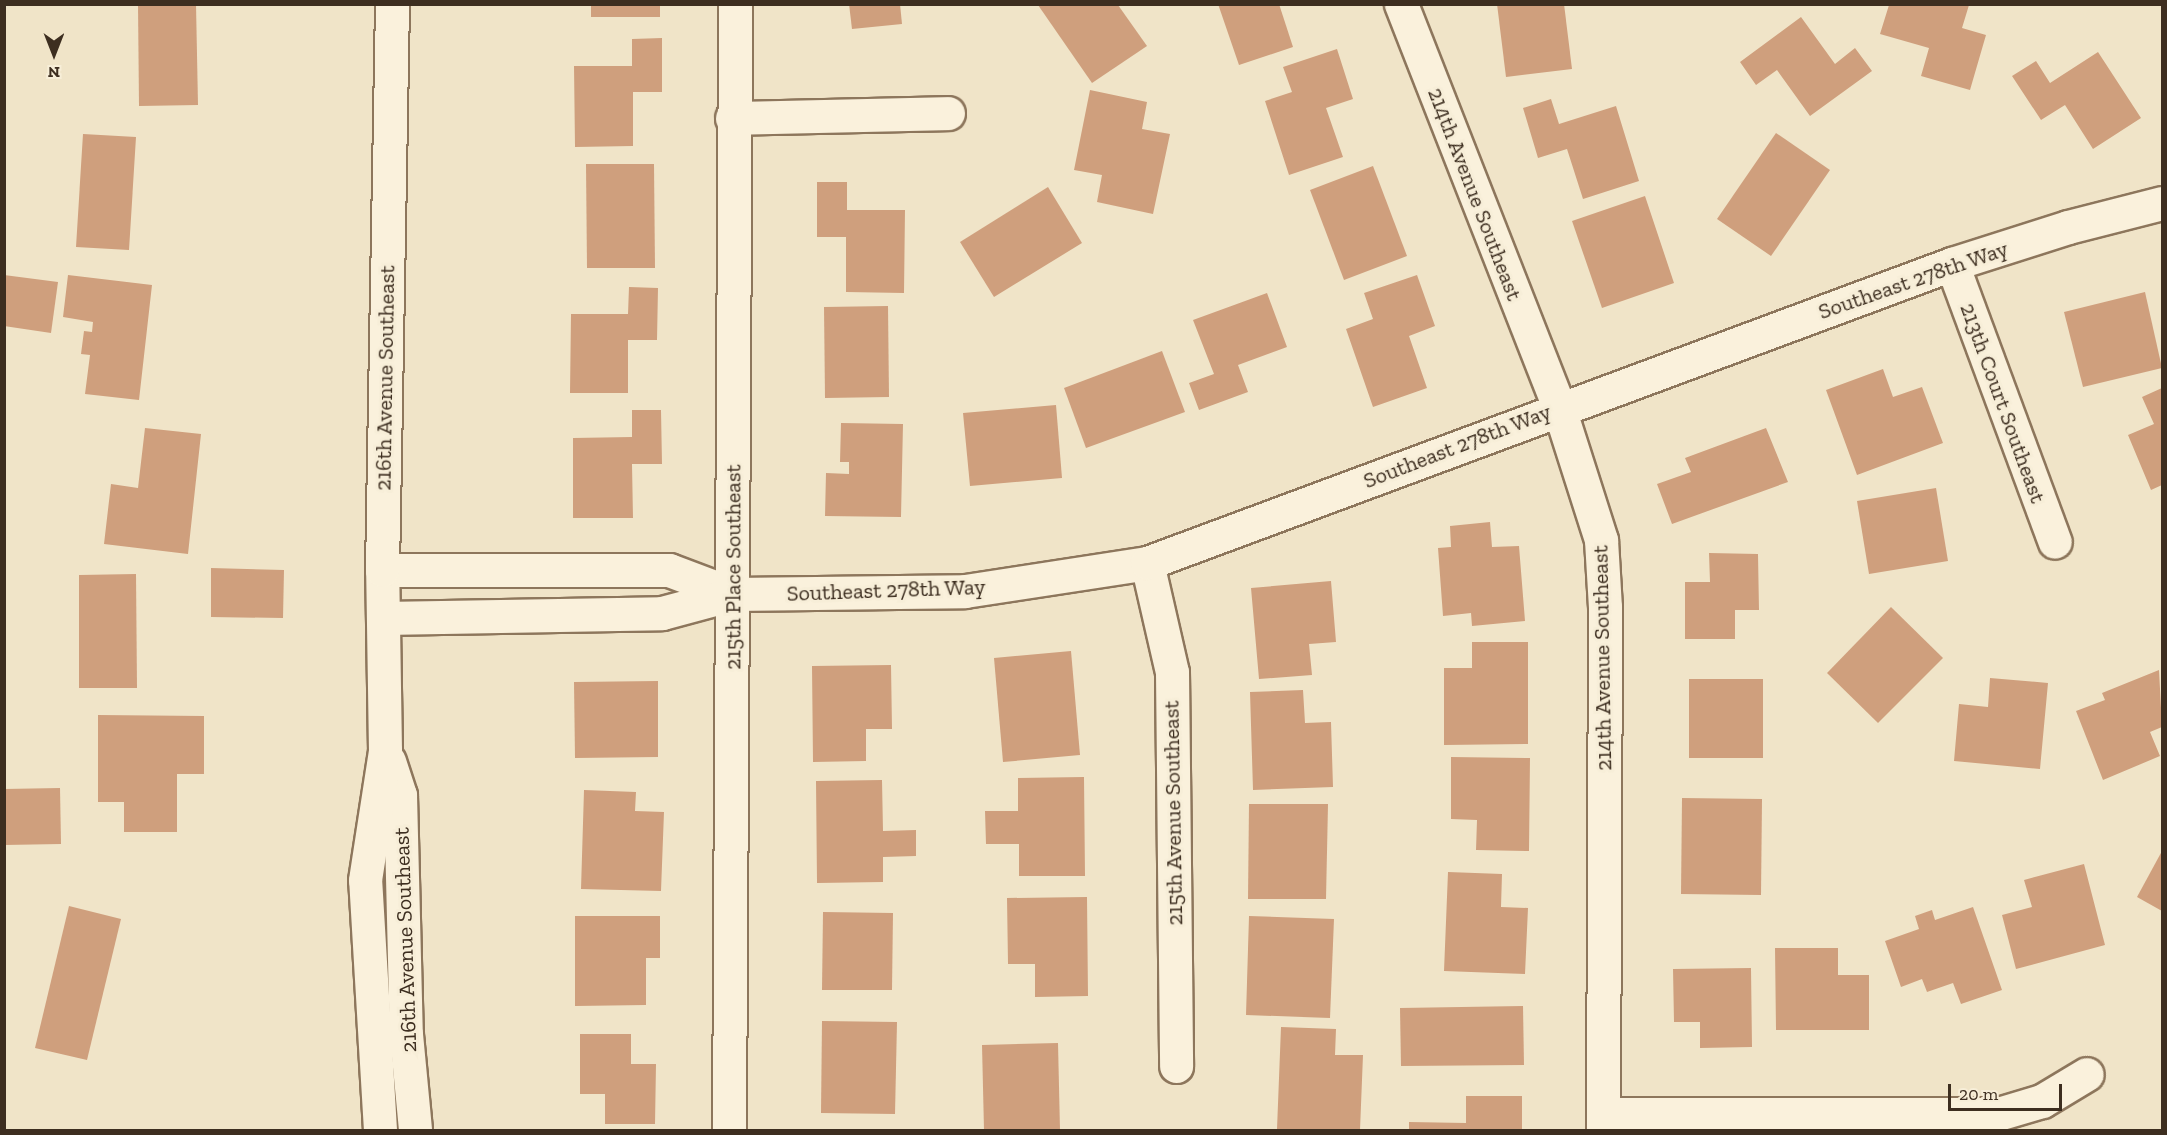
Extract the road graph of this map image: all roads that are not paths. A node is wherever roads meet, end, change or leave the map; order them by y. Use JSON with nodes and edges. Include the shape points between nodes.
{"nodes":[{"id":1,"x":392,"y":4,"type":"edge"},
{"id":2,"x":735,"y":4,"type":"edge"},
{"id":3,"x":1401,"y":4,"type":"edge"},
{"id":4,"x":948,"y":113,"type":"dead end"},
{"id":5,"x":732,"y":118,"type":"junction"},
{"id":6,"x":2163,"y":204,"type":"edge"},
{"id":7,"x":1952,"y":264,"type":"junction"},
{"id":8,"x":1559,"y":408,"type":"junction"},
{"id":9,"x":2055,"y":542,"type":"dead end"},
{"id":10,"x":1146,"y":563,"type":"junction"},
{"id":11,"x":382,"y":570,"type":"junction"},
{"id":12,"x":733,"y":594,"type":"junction"},
{"id":13,"x":382,"y":618,"type":"junction"},
{"id":14,"x":385,"y":751,"type":"junction"},
{"id":15,"x":1176,"y":1066,"type":"dead end"},
{"id":16,"x":2087,"y":1074,"type":"dead end"},
{"id":17,"x":1603,"y":1122,"type":"edge"},
{"id":18,"x":380,"y":1131,"type":"edge"},
{"id":19,"x":415,"y":1131,"type":"edge"},
{"id":20,"x":729,"y":1131,"type":"edge"}],
"edges":[{"from":1,"to":11,"type":"street","name":"216th Avenue Southeast"},
{"from":2,"to":5,"type":"street","name":"215th Place Southeast"},
{"from":3,"to":8,"type":"street","name":"214th Avenue Southeast"},
{"from":4,"to":5,"type":"street"},
{"from":5,"to":12,"type":"street","name":"215th Place Southeast"},
{"from":6,"to":7,"type":"street","name":"Southeast 278th Way","via":[[2068,227]]},
{"from":7,"to":8,"type":"street","name":"Southeast 278th Way"},
{"from":7,"to":9,"type":"street","name":"213th Court Southeast"},
{"from":8,"to":10,"type":"street","name":"Southeast 278th Way"},
{"from":8,"to":17,"type":"street","name":"214th Avenue Southeast","via":[[1601,540],[1604,585]]},
{"from":10,"to":12,"type":"street","name":"Southeast 278th Way","via":[[965,591]]},
{"from":10,"to":15,"type":"street","name":"215th Avenue Southeast","via":[[1172,672]]},
{"from":11,"to":12,"type":"street","name":"Southeast 278th Way","via":[[669,570]]},
{"from":11,"to":13,"type":"street","name":"216th Avenue Southeast"},
{"from":12,"to":13,"type":"street","name":"Southeast 278th Way","via":[[662,613]]},
{"from":12,"to":20,"type":"street","name":"215th Place Southeast"},
{"from":13,"to":14,"type":"street","name":"216th Avenue Southeast"},
{"from":14,"to":18,"type":"street","name":"216th Avenue Southeast","via":[[365,880]]},
{"from":14,"to":19,"type":"street","name":"216th Avenue Southeast","via":[[400,795],[406,1034]]},
{"from":16,"to":17,"type":"street","via":[[2042,1101],[1998,1114]]}]}
